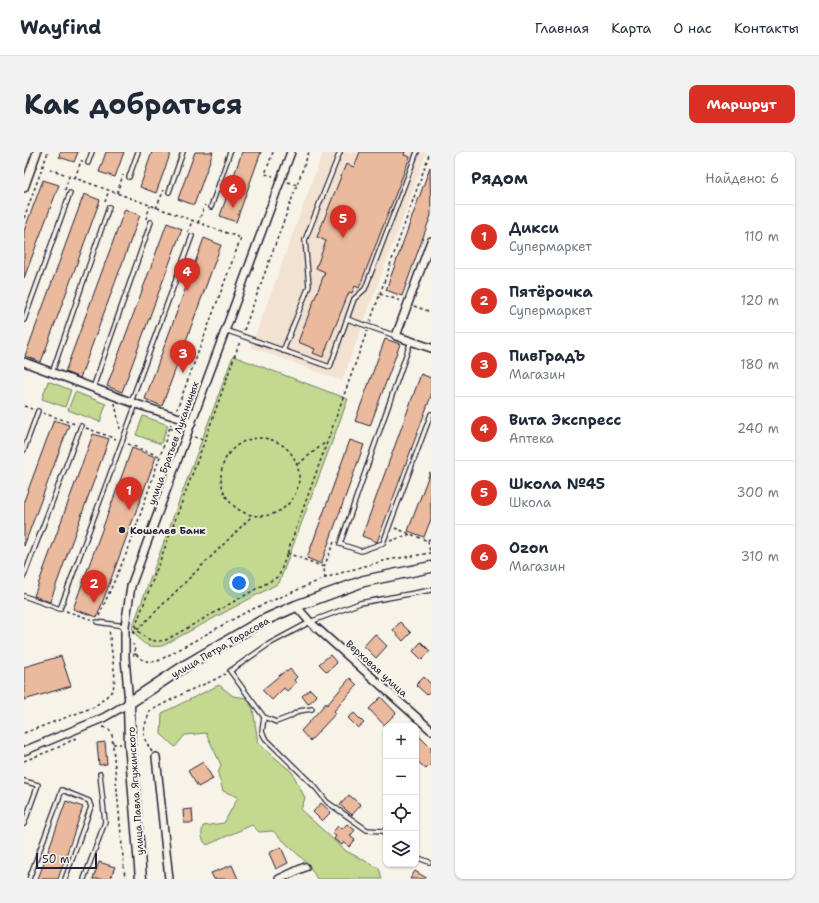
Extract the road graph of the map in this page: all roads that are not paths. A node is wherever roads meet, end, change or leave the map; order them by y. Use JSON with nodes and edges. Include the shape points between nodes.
{"nodes":[{"id":1,"x":37,"y":152,"type":"edge"},
{"id":2,"x":92,"y":152,"type":"edge"},
{"id":3,"x":138,"y":152,"type":"edge"},
{"id":4,"x":183,"y":152,"type":"edge"},
{"id":5,"x":230,"y":152,"type":"edge"},
{"id":6,"x":291,"y":152,"type":"edge"},
{"id":7,"x":340,"y":152,"type":"edge"},
{"id":8,"x":417,"y":152,"type":"edge"},
{"id":9,"x":88,"y":163,"type":"road end"},
{"id":10,"x":129,"y":177,"type":"road end"},
{"id":11,"x":24,"y":188,"type":"edge"},
{"id":12,"x":169,"y":192,"type":"road end"},
{"id":13,"x":70,"y":193,"type":"road end"},
{"id":14,"x":109,"y":207,"type":"road end"},
{"id":15,"x":211,"y":207,"type":"road end"},
{"id":16,"x":151,"y":222,"type":"road end"},
{"id":17,"x":192,"y":236,"type":"road end"},
{"id":18,"x":431,"y":241,"type":"edge"},
{"id":19,"x":347,"y":319,"type":"junction"},
{"id":20,"x":24,"y":320,"type":"edge"},
{"id":21,"x":225,"y":330,"type":"junction"},
{"id":22,"x":396,"y":336,"type":"junction"},
{"id":23,"x":411,"y":341,"type":"junction"},
{"id":24,"x":431,"y":348,"type":"edge"},
{"id":25,"x":283,"y":351,"type":"junction"},
{"id":26,"x":24,"y":362,"type":"edge"},
{"id":27,"x":52,"y":373,"type":"junction"},
{"id":28,"x":93,"y":388,"type":"junction"},
{"id":29,"x":133,"y":403,"type":"junction"},
{"id":30,"x":38,"y":411,"type":"road end"},
{"id":31,"x":431,"y":414,"type":"edge"},
{"id":32,"x":192,"y":422,"type":"junction"},
{"id":33,"x":81,"y":426,"type":"road end"},
{"id":34,"x":24,"y":450,"type":"edge"},
{"id":35,"x":431,"y":567,"type":"edge"},
{"id":36,"x":24,"y":576,"type":"edge"},
{"id":37,"x":431,"y":590,"type":"edge"},
{"id":38,"x":24,"y":596,"type":"edge"},
{"id":39,"x":296,"y":606,"type":"junction"},
{"id":40,"x":97,"y":622,"type":"road end"},
{"id":41,"x":310,"y":622,"type":"junction"},
{"id":42,"x":125,"y":626,"type":"junction"},
{"id":43,"x":129,"y":703,"type":"junction"},
{"id":44,"x":312,"y":709,"type":"dead end"},
{"id":45,"x":264,"y":717,"type":"junction"},
{"id":46,"x":431,"y":730,"type":"edge"},
{"id":47,"x":24,"y":751,"type":"edge"},
{"id":48,"x":156,"y":757,"type":"road end"},
{"id":49,"x":100,"y":774,"type":"dead end"},
{"id":50,"x":24,"y":780,"type":"edge"},
{"id":51,"x":24,"y":824,"type":"edge"},
{"id":52,"x":383,"y":831,"type":"edge"},
{"id":53,"x":419,"y":858,"type":"edge"},
{"id":54,"x":429,"y":862,"type":"dead end"},
{"id":55,"x":305,"y":867,"type":"dead end"},
{"id":56,"x":29,"y":879,"type":"edge"},
{"id":57,"x":65,"y":879,"type":"edge"},
{"id":58,"x":84,"y":879,"type":"edge"},
{"id":59,"x":141,"y":879,"type":"edge"},
{"id":60,"x":169,"y":879,"type":"edge"},
{"id":61,"x":279,"y":879,"type":"edge"}],
"edges":[{"from":1,"to":11,"type":"street"},
{"from":2,"to":9,"type":"lane"},
{"from":3,"to":10,"type":"lane"},
{"from":4,"to":12,"type":"lane"},
{"from":5,"to":15,"type":"lane"},
{"from":6,"to":21,"type":"street","name":"улица Братьев Луканиных"},
{"from":7,"to":25,"type":"lane","via":[[305,240],[309,286]]},
{"from":8,"to":19,"type":"lane","via":[[365,289],[354,299]]},
{"from":13,"to":20,"type":"lane"},
{"from":14,"to":27,"type":"lane"},
{"from":16,"to":28,"type":"lane"},
{"from":17,"to":29,"type":"lane"},
{"from":18,"to":22,"type":"street"},
{"from":19,"to":22,"type":"lane"},
{"from":19,"to":25,"type":"lane","via":[[330,368]]},
{"from":21,"to":25,"type":"lane"},
{"from":21,"to":32,"type":"street","name":"улица Братьев Луканиных"},
{"from":22,"to":23,"type":"street"},
{"from":23,"to":24,"type":"street"},
{"from":23,"to":31,"type":"lane","via":[[340,544],[361,551],[383,544]]},
{"from":26,"to":27,"type":"street"},
{"from":27,"to":28,"type":"street"},
{"from":28,"to":29,"type":"street"},
{"from":29,"to":32,"type":"street"},
{"from":29,"to":38,"type":"lane","via":[[60,609]]},
{"from":30,"to":34,"type":"lane"},
{"from":32,"to":42,"type":"street","name":"улица Братьев Луканиных","via":[[131,586]]},
{"from":33,"to":36,"type":"lane"},
{"from":35,"to":39,"type":"street","name":"улица Петра Тарасова","via":[[364,582]]},
{"from":37,"to":41,"type":"lane","via":[[360,603]]},
{"from":39,"to":41,"type":"street","name":"Верховая улица"},
{"from":39,"to":43,"type":"street","name":"улица Петра Тарасова","via":[[260,622],[188,664]]},
{"from":40,"to":42,"type":"lane"},
{"from":41,"to":45,"type":"lane","via":[[269,644],[230,671]]},
{"from":41,"to":46,"type":"street","name":"Верховая улица"},
{"from":42,"to":43,"type":"street","name":"улица Братьев Луканиных"},
{"from":43,"to":47,"type":"street","via":[[103,718]]},
{"from":43,"to":59,"type":"street","name":"улица Павла Ягужинского"},
{"from":44,"to":45,"type":"lane","via":[[299,711],[276,722]]},
{"from":45,"to":52,"type":"lane","via":[[262,732],[265,738],[327,802],[367,830]]},
{"from":48,"to":60,"type":"street"},
{"from":49,"to":58,"type":"lane","via":[[105,822]]},
{"from":50,"to":51,"type":"lane","via":[[38,786]]},
{"from":53,"to":54,"type":"lane"},
{"from":55,"to":61,"type":"street"},
{"from":56,"to":57,"type":"lane","via":[[62,790],[89,801],[91,807]]}]}
